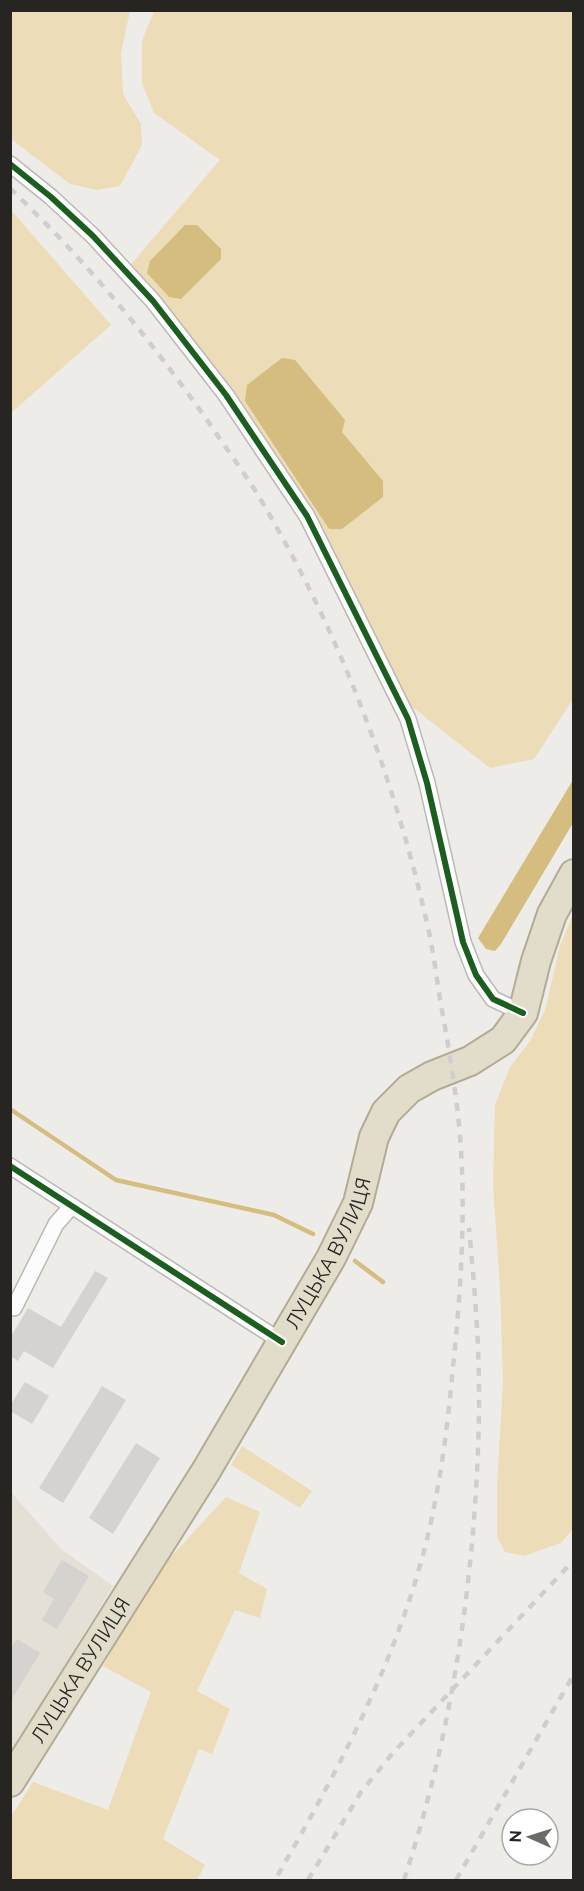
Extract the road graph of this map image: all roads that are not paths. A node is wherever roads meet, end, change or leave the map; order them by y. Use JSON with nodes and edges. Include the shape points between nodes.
{"nodes":[{"id":1,"x":10,"y":164,"type":"edge"},
{"id":2,"x":573,"y":874,"type":"edge"},
{"id":3,"x":523,"y":1013,"type":"junction"},
{"id":4,"x":10,"y":1166,"type":"edge"},
{"id":5,"x":71,"y":1207,"type":"junction"},
{"id":6,"x":14,"y":1308,"type":"dead end"},
{"id":7,"x":282,"y":1342,"type":"junction"},
{"id":8,"x":10,"y":1782,"type":"edge"}],
"edges":[{"from":1,"to":3,"type":"street","via":[[93,236],[153,301],[226,395],[307,516],[408,719],[427,783],[463,942],[476,975],[494,999]]},
{"from":2,"to":3,"type":"highway","name":"ЛУЦЬКА ВУЛИЦЯ","via":[[552,914]]},
{"from":3,"to":7,"type":"highway","name":"ЛУЦЬКА ВУЛИЦЯ","via":[[503,1040],[470,1061],[409,1089],[386,1112],[374,1137],[358,1203]]},
{"from":4,"to":5,"type":"street"},
{"from":5,"to":6,"type":"street","via":[[56,1224]]},
{"from":5,"to":7,"type":"street"},
{"from":7,"to":8,"type":"highway","name":"ЛУЦЬКА ВУЛИЦЯ"}]}
